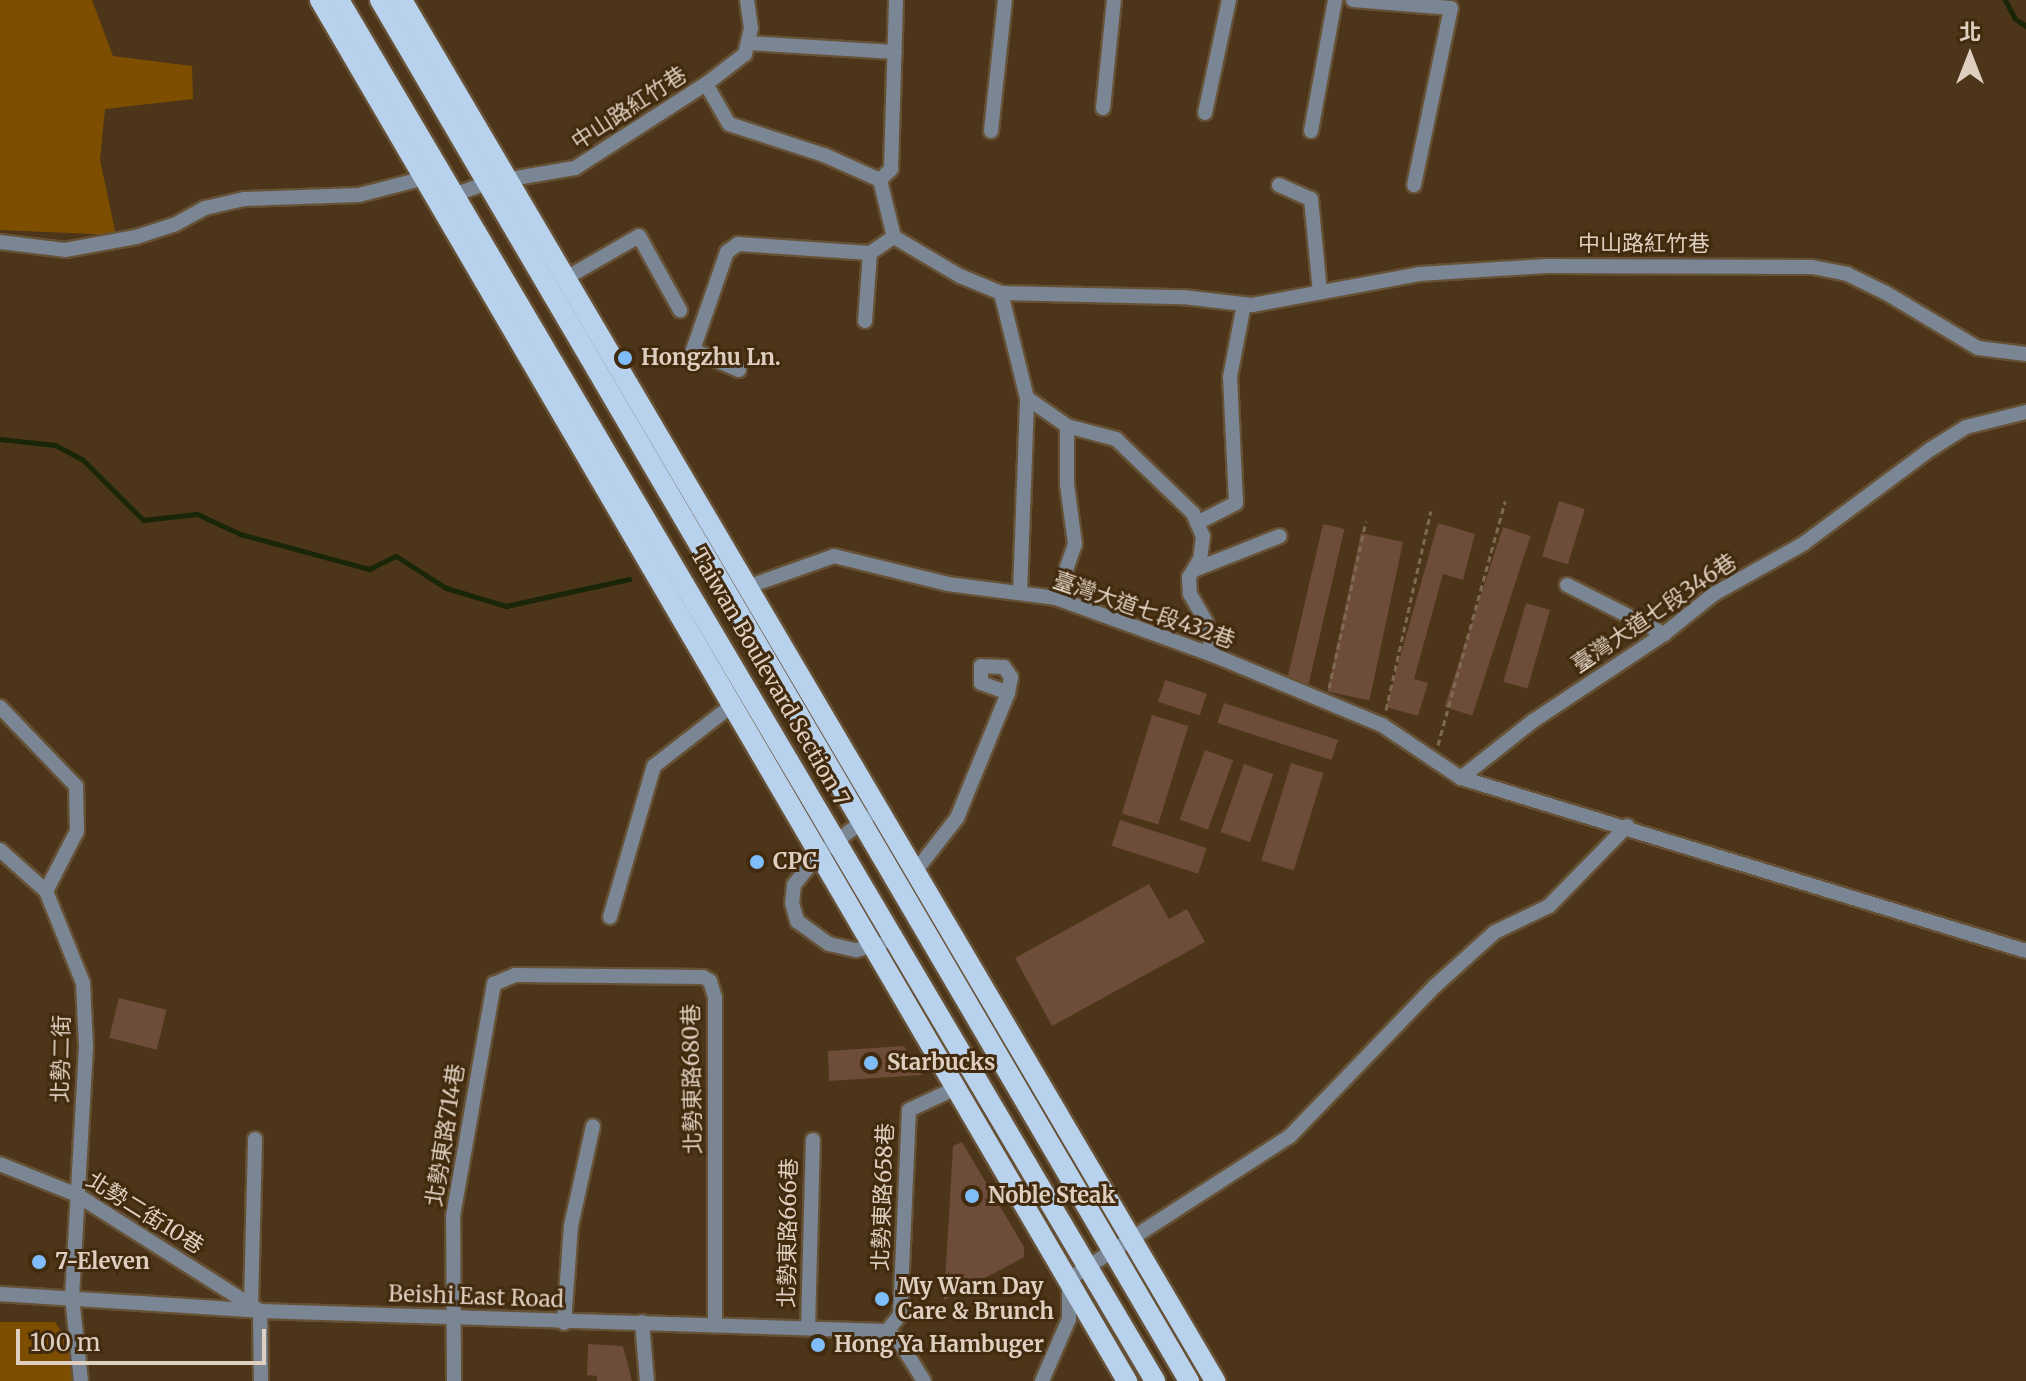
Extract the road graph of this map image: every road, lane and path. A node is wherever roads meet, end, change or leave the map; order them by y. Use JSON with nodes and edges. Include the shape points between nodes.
{"nodes":[{"id":1,"x":320,"y":0,"type":"edge"},
{"id":2,"x":339,"y":0,"type":"edge"},
{"id":3,"x":380,"y":0,"type":"edge"},
{"id":4,"x":402,"y":0,"type":"edge"},
{"id":5,"x":747,"y":0,"type":"edge"},
{"id":6,"x":896,"y":0,"type":"edge"},
{"id":7,"x":1005,"y":0,"type":"edge"},
{"id":8,"x":1114,"y":0,"type":"edge"},
{"id":9,"x":1229,"y":0,"type":"edge"},
{"id":10,"x":1335,"y":0,"type":"edge"},
{"id":11,"x":1353,"y":0,"type":"edge"},
{"id":12,"x":748,"y":43,"type":"junction"},
{"id":13,"x":895,"y":52,"type":"junction"},
{"id":14,"x":706,"y":84,"type":"junction"},
{"id":15,"x":1103,"y":108,"type":"dead end"},
{"id":16,"x":1205,"y":113,"type":"dead end"},
{"id":17,"x":991,"y":131,"type":"dead end"},
{"id":18,"x":1311,"y":131,"type":"dead end"},
{"id":19,"x":425,"y":178,"type":"junction"},
{"id":20,"x":510,"y":180,"type":"junction"},
{"id":21,"x":880,"y":180,"type":"junction"},
{"id":22,"x":487,"y":183,"type":"junction"},
{"id":23,"x":1279,"y":185,"type":"dead end"},
{"id":24,"x":1414,"y":185,"type":"dead end"},
{"id":25,"x":458,"y":194,"type":"junction"},
{"id":26,"x":436,"y":201,"type":"junction"},
{"id":27,"x":894,"y":237,"type":"junction"},
{"id":28,"x":0,"y":242,"type":"edge"},
{"id":29,"x":870,"y":253,"type":"junction"},
{"id":30,"x":566,"y":278,"type":"junction"},
{"id":31,"x":1001,"y":293,"type":"junction"},
{"id":32,"x":1320,"y":293,"type":"junction"},
{"id":33,"x":1244,"y":304,"type":"junction"},
{"id":34,"x":680,"y":310,"type":"dead end"},
{"id":35,"x":865,"y":321,"type":"dead end"},
{"id":36,"x":2026,"y":354,"type":"edge"},
{"id":37,"x":739,"y":370,"type":"dead end"},
{"id":38,"x":1027,"y":398,"type":"junction"},
{"id":39,"x":2026,"y":412,"type":"edge"},
{"id":40,"x":1067,"y":426,"type":"junction"},
{"id":41,"x":1505,"y":501,"type":"dead end"},
{"id":42,"x":1431,"y":511,"type":"dead end"},
{"id":43,"x":1366,"y":521,"type":"dead end"},
{"id":44,"x":1197,"y":523,"type":"junction"},
{"id":45,"x":1280,"y":536,"type":"dead end"},
{"id":46,"x":1194,"y":570,"type":"junction"},
{"id":47,"x":1567,"y":585,"type":"dead end"},
{"id":48,"x":747,"y":587,"type":"junction"},
{"id":49,"x":1020,"y":593,"type":"junction"},
{"id":50,"x":1056,"y":598,"type":"junction"},
{"id":51,"x":1664,"y":634,"type":"junction"},
{"id":52,"x":1213,"y":655,"type":"junction"},
{"id":53,"x":1008,"y":693,"type":"dead end"},
{"id":54,"x":1326,"y":703,"type":"junction"},
{"id":55,"x":731,"y":706,"type":"junction"},
{"id":56,"x":0,"y":707,"type":"edge"},
{"id":57,"x":1382,"y":725,"type":"junction"},
{"id":58,"x":1434,"y":760,"type":"junction"},
{"id":59,"x":1461,"y":778,"type":"junction"},
{"id":60,"x":870,"y":816,"type":"junction"},
{"id":61,"x":1627,"y":826,"type":"junction"},
{"id":62,"x":836,"y":838,"type":"junction"},
{"id":63,"x":1,"y":852,"type":"edge"},
{"id":64,"x":818,"y":855,"type":"junction"},
{"id":65,"x":914,"y":873,"type":"junction"},
{"id":66,"x":46,"y":891,"type":"junction"},
{"id":67,"x":610,"y":917,"type":"dead end"},
{"id":68,"x":895,"y":937,"type":"junction"},
{"id":69,"x":872,"y":949,"type":"junction"},
{"id":70,"x":2026,"y":951,"type":"edge"},
{"id":71,"x":515,"y":975,"type":"joint"},
{"id":72,"x":954,"y":1089,"type":"junction"},
{"id":73,"x":593,"y":1126,"type":"dead end"},
{"id":74,"x":255,"y":1139,"type":"dead end"},
{"id":75,"x":813,"y":1140,"type":"dead end"},
{"id":76,"x":0,"y":1164,"type":"edge"},
{"id":77,"x":77,"y":1195,"type":"junction"},
{"id":78,"x":1124,"y":1245,"type":"junction"},
{"id":79,"x":1090,"y":1266,"type":"junction"},
{"id":80,"x":1069,"y":1279,"type":"junction"},
{"id":81,"x":0,"y":1294,"type":"edge"},
{"id":82,"x":72,"y":1297,"type":"junction"},
{"id":83,"x":256,"y":1308,"type":"junction"},
{"id":84,"x":450,"y":1317,"type":"junction"},
{"id":85,"x":642,"y":1322,"type":"junction"},
{"id":86,"x":564,"y":1323,"type":"junction"},
{"id":87,"x":715,"y":1324,"type":"junction"},
{"id":88,"x":808,"y":1328,"type":"junction"},
{"id":89,"x":887,"y":1331,"type":"junction"},
{"id":90,"x":81,"y":1381,"type":"edge"},
{"id":91,"x":261,"y":1381,"type":"edge"},
{"id":92,"x":454,"y":1381,"type":"edge"},
{"id":93,"x":647,"y":1381,"type":"edge"},
{"id":94,"x":924,"y":1381,"type":"edge"},
{"id":95,"x":1042,"y":1381,"type":"edge"},
{"id":96,"x":1127,"y":1381,"type":"edge"},
{"id":97,"x":1155,"y":1381,"type":"edge"},
{"id":98,"x":1189,"y":1381,"type":"edge"},
{"id":99,"x":1215,"y":1381,"type":"edge"}],
"edges":[{"from":1,"to":19,"type":"main road"},
{"from":2,"to":25,"type":"main road","name":"Taiwan Boulevard Section 7"},
{"from":3,"to":22,"type":"main road","name":"Taiwan Boulevard Section 7"},
{"from":4,"to":20,"type":"main road","name":"Taiwan Boulevard Section 7"},
{"from":5,"to":12,"type":"street"},
{"from":6,"to":13,"type":"street"},
{"from":7,"to":17,"type":"street"},
{"from":8,"to":15,"type":"street"},
{"from":9,"to":16,"type":"street"},
{"from":10,"to":18,"type":"street"},
{"from":11,"to":24,"type":"street","via":[[1451,8]]},
{"from":12,"to":13,"type":"street"},
{"from":12,"to":14,"type":"street","name":"中山路紅竹巷","via":[[745,54]]},
{"from":13,"to":21,"type":"street","via":[[891,169]]},
{"from":14,"to":20,"type":"street","name":"中山路紅竹巷","via":[[575,168]]},
{"from":14,"to":21,"type":"street","name":"中山路紅竹巷","via":[[729,124],[836,159]]},
{"from":19,"to":26,"type":"main road"},
{"from":19,"to":28,"type":"street","via":[[359,195],[244,199],[205,208],[136,237],[65,250]]},
{"from":20,"to":22,"type":"street","name":"中山路紅竹巷"},
{"from":20,"to":30,"type":"main road","name":"Taiwan Boulevard Section 7"},
{"from":21,"to":27,"type":"street"},
{"from":22,"to":25,"type":"street","name":"中山路紅竹巷"},
{"from":22,"to":60,"type":"main road","name":"Taiwan Boulevard Section 7"},
{"from":23,"to":32,"type":"street","via":[[1311,199]]},
{"from":25,"to":26,"type":"street","name":"中山路紅竹巷"},
{"from":25,"to":62,"type":"main road","name":"Taiwan Boulevard Section 7"},
{"from":26,"to":55,"type":"main road"},
{"from":27,"to":29,"type":"street"},
{"from":27,"to":31,"type":"street","name":"中山路紅竹巷"},
{"from":29,"to":35,"type":"street"},
{"from":29,"to":37,"type":"street","via":[[738,244],[727,252],[693,350]]},
{"from":30,"to":34,"type":"street","via":[[639,236]]},
{"from":30,"to":48,"type":"main road","name":"Taiwan Boulevard Section 7"},
{"from":31,"to":33,"type":"street","name":"中山路紅竹巷"},
{"from":31,"to":38,"type":"street"},
{"from":32,"to":33,"type":"street","name":"中山路紅竹巷"},
{"from":32,"to":36,"type":"street","name":"中山路紅竹巷","via":[[1419,274],[1547,266],[1812,267],[1847,274],[1886,293],[1978,348]]},
{"from":33,"to":44,"type":"street","via":[[1230,377],[1236,503]]},
{"from":38,"to":40,"type":"street"},
{"from":38,"to":49,"type":"street"},
{"from":39,"to":51,"type":"street","name":"臺灣大道七段346巷","via":[[1966,427],[1803,544],[1714,594]]},
{"from":40,"to":44,"type":"street","via":[[1116,439],[1135,453]]},
{"from":40,"to":50,"type":"street","via":[[1075,544]]},
{"from":41,"to":58,"type":"path"},
{"from":42,"to":57,"type":"path"},
{"from":43,"to":54,"type":"path"},
{"from":44,"to":46,"type":"street","via":[[1203,536]]},
{"from":45,"to":46,"type":"street"},
{"from":46,"to":52,"type":"street","via":[[1190,594],[1206,622]]},
{"from":47,"to":51,"type":"street"},
{"from":48,"to":49,"type":"street","name":"臺灣大道七段432巷","via":[[834,556],[948,584]]},
{"from":48,"to":60,"type":"main road","name":"Taiwan Boulevard Section 7"},
{"from":49,"to":50,"type":"street","name":"臺灣大道七段432巷"},
{"from":50,"to":52,"type":"street","name":"臺灣大道七段432巷"},
{"from":51,"to":59,"type":"street","name":"臺灣大道七段346巷","via":[[1533,721]]},
{"from":52,"to":54,"type":"street","name":"臺灣大道七段432巷"},
{"from":53,"to":65,"type":"street","via":[[957,818]]},
{"from":54,"to":57,"type":"street","name":"臺灣大道七段432巷"},
{"from":55,"to":64,"type":"main road"},
{"from":55,"to":67,"type":"street","via":[[654,766]]},
{"from":56,"to":66,"type":"street","via":[[76,786],[77,831]]},
{"from":57,"to":58,"type":"street","name":"臺灣大道七段432巷"},
{"from":58,"to":59,"type":"street","name":"臺灣大道七段432巷"},
{"from":59,"to":61,"type":"street"},
{"from":60,"to":62,"type":"street"},
{"from":60,"to":65,"type":"main road","name":"Taiwan Boulevard Section 7"},
{"from":60,"to":78,"type":"main road","name":"Taiwan Boulevard Section 7"},
{"from":61,"to":70,"type":"street"},
{"from":61,"to":78,"type":"street","via":[[1549,906],[1495,932],[1435,986],[1290,1136]]},
{"from":62,"to":64,"type":"street"},
{"from":62,"to":68,"type":"main road","name":"Taiwan Boulevard Section 7"},
{"from":63,"to":66,"type":"street","name":"北勢二街"},
{"from":64,"to":69,"type":"main road"},
{"from":64,"to":69,"type":"street","via":[[794,885],[797,921],[829,944]]},
{"from":65,"to":78,"type":"main road","name":"Taiwan Boulevard Section 7"},
{"from":66,"to":77,"type":"street","name":"北勢二街","via":[[83,983],[86,1047]]},
{"from":68,"to":69,"type":"street"},
{"from":68,"to":79,"type":"main road","name":"Taiwan Boulevard Section 7"},
{"from":69,"to":72,"type":"main road"},
{"from":71,"to":84,"type":"street","name":"北勢東路714巷","via":[[494,984],[486,1017],[453,1216]]},
{"from":71,"to":87,"type":"street","name":"北勢東路680巷","via":[[710,981],[715,997]]},
{"from":72,"to":80,"type":"main road"},
{"from":72,"to":89,"type":"street","name":"北勢東路658巷","via":[[909,1110],[900,1315]]},
{"from":73,"to":86,"type":"street","via":[[571,1226]]},
{"from":74,"to":83,"type":"street"},
{"from":75,"to":88,"type":"street","name":"北勢東路666巷"},
{"from":76,"to":77,"type":"street","name":"北勢二街10巷"},
{"from":77,"to":82,"type":"street","name":"北勢二街"},
{"from":77,"to":83,"type":"street","name":"北勢二街10巷"},
{"from":78,"to":79,"type":"street"},
{"from":78,"to":98,"type":"main road","name":"Taiwan Boulevard Section 7"},
{"from":78,"to":99,"type":"main road","name":"Taiwan Boulevard Section 7"},
{"from":79,"to":80,"type":"street"},
{"from":79,"to":97,"type":"main road","name":"Taiwan Boulevard Section 7"},
{"from":80,"to":95,"type":"street","via":[[1069,1319]]},
{"from":80,"to":96,"type":"main road"},
{"from":81,"to":82,"type":"street","name":"Beishi East Road"},
{"from":82,"to":83,"type":"street","name":"Beishi East Road"},
{"from":82,"to":90,"type":"street","name":"北勢二街"},
{"from":83,"to":84,"type":"street","name":"Beishi East Road"},
{"from":83,"to":91,"type":"street"},
{"from":84,"to":86,"type":"street","name":"Beishi East Road"},
{"from":84,"to":92,"type":"street"},
{"from":85,"to":86,"type":"street","name":"Beishi East Road"},
{"from":85,"to":87,"type":"street","name":"Beishi East Road"},
{"from":85,"to":93,"type":"street"},
{"from":87,"to":88,"type":"street","name":"Beishi East Road"},
{"from":88,"to":89,"type":"street","name":"Beishi East Road"},
{"from":89,"to":94,"type":"street"}]}
